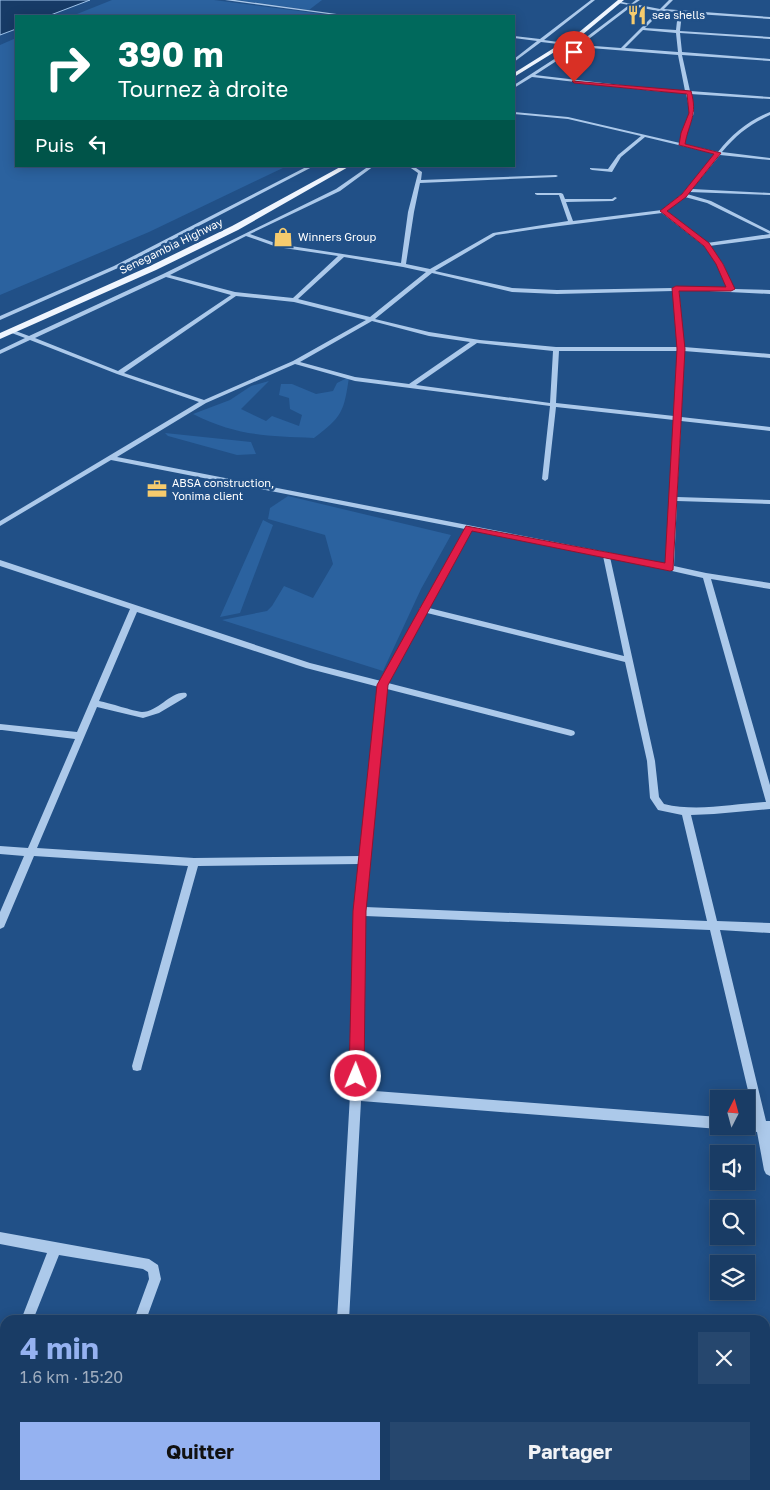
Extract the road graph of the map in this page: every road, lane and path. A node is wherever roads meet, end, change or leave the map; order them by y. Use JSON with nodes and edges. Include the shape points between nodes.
{"nodes":[{"id":1,"x":227,"y":0,"type":"edge"},
{"id":2,"x":593,"y":0,"type":"edge"},
{"id":3,"x":638,"y":0,"type":"edge"},
{"id":4,"x":671,"y":0,"type":"edge"},
{"id":5,"x":618,"y":1,"type":"edge"},
{"id":6,"x":632,"y":6,"type":"junction"},
{"id":7,"x":661,"y":10,"type":"junction"},
{"id":8,"x":680,"y":12,"type":"junction"},
{"id":9,"x":341,"y":15,"type":"edge"},
{"id":10,"x":770,"y":18,"type":"edge"},
{"id":11,"x":642,"y":29,"type":"junction"},
{"id":12,"x":678,"y":31,"type":"junction"},
{"id":13,"x":515,"y":37,"type":"edge"},
{"id":14,"x":770,"y":38,"type":"edge"},
{"id":15,"x":540,"y":40,"type":"junction"},
{"id":16,"x":557,"y":43,"type":"junction"},
{"id":17,"x":577,"y":46,"type":"junction"},
{"id":18,"x":621,"y":50,"type":"junction"},
{"id":19,"x":680,"y":54,"type":"junction"},
{"id":20,"x":515,"y":60,"type":"edge"},
{"id":21,"x":770,"y":60,"type":"edge"},
{"id":22,"x":515,"y":69,"type":"edge"},
{"id":23,"x":515,"y":74,"type":"edge"},
{"id":24,"x":531,"y":76,"type":"junction"},
{"id":25,"x":515,"y":86,"type":"edge"},
{"id":26,"x":689,"y":92,"type":"junction"},
{"id":27,"x":770,"y":98,"type":"edge"},
{"id":28,"x":515,"y":113,"type":"edge"},
{"id":29,"x":769,"y":115,"type":"edge"},
{"id":30,"x":644,"y":136,"type":"junction"},
{"id":31,"x":682,"y":145,"type":"junction"},
{"id":32,"x":718,"y":153,"type":"junction"},
{"id":33,"x":770,"y":159,"type":"edge"},
{"id":34,"x":310,"y":167,"type":"edge"},
{"id":35,"x":334,"y":167,"type":"edge"},
{"id":36,"x":345,"y":167,"type":"edge"},
{"id":37,"x":371,"y":167,"type":"edge"},
{"id":38,"x":411,"y":167,"type":"edge"},
{"id":39,"x":592,"y":169,"type":"dead end"},
{"id":40,"x":556,"y":176,"type":"dead end"},
{"id":41,"x":418,"y":182,"type":"junction"},
{"id":42,"x":686,"y":193,"type":"junction"},
{"id":43,"x":537,"y":194,"type":"dead end"},
{"id":44,"x":770,"y":194,"type":"edge"},
{"id":45,"x":615,"y":198,"type":"dead end"},
{"id":46,"x":564,"y":201,"type":"junction"},
{"id":47,"x":663,"y":211,"type":"junction"},
{"id":48,"x":571,"y":223,"type":"junction"},
{"id":49,"x":246,"y":234,"type":"junction"},
{"id":50,"x":770,"y":235,"type":"edge"},
{"id":51,"x":706,"y":245,"type":"junction"},
{"id":52,"x":343,"y":255,"type":"junction"},
{"id":53,"x":404,"y":265,"type":"junction"},
{"id":54,"x":431,"y":271,"type":"junction"},
{"id":55,"x":165,"y":275,"type":"junction"},
{"id":56,"x":676,"y":288,"type":"junction"},
{"id":57,"x":731,"y":289,"type":"junction"},
{"id":58,"x":770,"y":292,"type":"edge"},
{"id":59,"x":235,"y":294,"type":"junction"},
{"id":60,"x":294,"y":300,"type":"junction"},
{"id":61,"x":0,"y":318,"type":"edge"},
{"id":62,"x":370,"y":320,"type":"junction"},
{"id":63,"x":0,"y":329,"type":"edge"},
{"id":64,"x":11,"y":332,"type":"junction"},
{"id":65,"x":0,"y":336,"type":"edge"},
{"id":66,"x":29,"y":339,"type":"junction"},
{"id":67,"x":476,"y":341,"type":"junction"},
{"id":68,"x":556,"y":349,"type":"junction"},
{"id":69,"x":681,"y":349,"type":"junction"},
{"id":70,"x":0,"y":352,"type":"edge"},
{"id":71,"x":770,"y":356,"type":"edge"},
{"id":72,"x":295,"y":362,"type":"junction"},
{"id":73,"x":119,"y":373,"type":"junction"},
{"id":74,"x":411,"y":386,"type":"junction"},
{"id":75,"x":204,"y":402,"type":"junction"},
{"id":76,"x":554,"y":405,"type":"junction"},
{"id":77,"x":677,"y":419,"type":"junction"},
{"id":78,"x":770,"y":430,"type":"edge"},
{"id":79,"x":110,"y":458,"type":"junction"},
{"id":80,"x":545,"y":479,"type":"dead end"},
{"id":81,"x":674,"y":499,"type":"junction"},
{"id":82,"x":770,"y":502,"type":"edge"},
{"id":83,"x":0,"y":524,"type":"edge"},
{"id":84,"x":469,"y":528,"type":"junction"},
{"id":85,"x":606,"y":554,"type":"junction"},
{"id":86,"x":0,"y":563,"type":"edge"},
{"id":87,"x":670,"y":568,"type":"junction"},
{"id":88,"x":706,"y":576,"type":"junction"},
{"id":89,"x":770,"y":586,"type":"edge"},
{"id":90,"x":135,"y":607,"type":"junction"},
{"id":91,"x":423,"y":609,"type":"junction"},
{"id":92,"x":628,"y":660,"type":"junction"},
{"id":93,"x":382,"y":685,"type":"junction"},
{"id":94,"x":183,"y":695,"type":"dead end"},
{"id":95,"x":95,"y":703,"type":"junction"},
{"id":96,"x":2,"y":728,"type":"dead end"},
{"id":97,"x":571,"y":733,"type":"dead end"},
{"id":98,"x":80,"y":736,"type":"junction"},
{"id":99,"x":770,"y":801,"type":"edge"},
{"id":100,"x":770,"y":805,"type":"edge"},
{"id":101,"x":686,"y":812,"type":"junction"},
{"id":102,"x":0,"y":850,"type":"edge"},
{"id":103,"x":31,"y":853,"type":"junction"},
{"id":104,"x":364,"y":860,"type":"junction"},
{"id":105,"x":194,"y":862,"type":"junction"},
{"id":106,"x":360,"y":911,"type":"junction"},
{"id":107,"x":0,"y":924,"type":"edge"},
{"id":108,"x":715,"y":926,"type":"junction"},
{"id":109,"x":770,"y":928,"type":"edge"},
{"id":110,"x":137,"y":1066,"type":"dead end"},
{"id":111,"x":356,"y":1094,"type":"junction"},
{"id":112,"x":710,"y":1121,"type":"edge"},
{"id":113,"x":766,"y":1126,"type":"edge"},
{"id":114,"x":770,"y":1170,"type":"edge"},
{"id":115,"x":0,"y":1238,"type":"edge"},
{"id":116,"x":54,"y":1248,"type":"junction"},
{"id":117,"x":28,"y":1315,"type":"edge"},
{"id":118,"x":142,"y":1315,"type":"edge"},
{"id":119,"x":343,"y":1315,"type":"edge"}],
"edges":[{"from":1,"to":9,"type":"street"},
{"from":2,"to":15,"type":"street"},
{"from":3,"to":6,"type":"street"},
{"from":4,"to":7,"type":"street"},
{"from":5,"to":6,"type":"street"},
{"from":5,"to":16,"type":"main road"},
{"from":5,"to":23,"type":"main road","via":[[572,39]]},
{"from":6,"to":7,"type":"street"},
{"from":6,"to":17,"type":"street"},
{"from":7,"to":8,"type":"street"},
{"from":7,"to":11,"type":"street"},
{"from":8,"to":10,"type":"street"},
{"from":8,"to":12,"type":"street"},
{"from":11,"to":12,"type":"street"},
{"from":11,"to":18,"type":"street"},
{"from":12,"to":14,"type":"street"},
{"from":12,"to":19,"type":"street"},
{"from":13,"to":15,"type":"street"},
{"from":15,"to":16,"type":"street"},
{"from":15,"to":20,"type":"street"},
{"from":16,"to":22,"type":"main road"},
{"from":17,"to":18,"type":"street"},
{"from":17,"to":24,"type":"street"},
{"from":18,"to":19,"type":"street"},
{"from":19,"to":21,"type":"street"},
{"from":19,"to":26,"type":"street"},
{"from":24,"to":25,"type":"street"},
{"from":24,"to":26,"type":"street"},
{"from":26,"to":27,"type":"street"},
{"from":26,"to":31,"type":"street","via":[[692,113]]},
{"from":28,"to":30,"type":"street","via":[[568,118]]},
{"from":29,"to":32,"type":"street","via":[[732,136]]},
{"from":30,"to":31,"type":"street"},
{"from":30,"to":39,"type":"street","via":[[612,163],[610,171]]},
{"from":31,"to":32,"type":"street"},
{"from":32,"to":33,"type":"street"},
{"from":32,"to":42,"type":"street"},
{"from":34,"to":61,"type":"street","via":[[116,267]]},
{"from":35,"to":63,"type":"main road","name":"Senegambia Highway","via":[[228,225]]},
{"from":36,"to":64,"type":"main road","name":"Senegambia Highway","via":[[194,248]]},
{"from":37,"to":49,"type":"street","via":[[338,190]]},
{"from":38,"to":41,"type":"street","via":[[420,173]]},
{"from":40,"to":41,"type":"street"},
{"from":41,"to":53,"type":"street","via":[[410,212]]},
{"from":42,"to":44,"type":"street"},
{"from":42,"to":47,"type":"street"},
{"from":42,"to":50,"type":"street"},
{"from":43,"to":46,"type":"street","via":[[561,194]]},
{"from":45,"to":46,"type":"street"},
{"from":46,"to":48,"type":"street"},
{"from":47,"to":48,"type":"street"},
{"from":47,"to":51,"type":"street"},
{"from":48,"to":54,"type":"street","via":[[495,234]]},
{"from":49,"to":52,"type":"street","via":[[277,245]]},
{"from":49,"to":55,"type":"street"},
{"from":50,"to":51,"type":"street"},
{"from":51,"to":57,"type":"street","via":[[720,264]]},
{"from":52,"to":53,"type":"street"},
{"from":52,"to":60,"type":"street"},
{"from":53,"to":54,"type":"street"},
{"from":54,"to":56,"type":"street","via":[[526,291]]},
{"from":54,"to":62,"type":"street"},
{"from":55,"to":59,"type":"street"},
{"from":55,"to":66,"type":"street"},
{"from":56,"to":57,"type":"street"},
{"from":56,"to":69,"type":"street"},
{"from":57,"to":58,"type":"street"},
{"from":59,"to":60,"type":"street"},
{"from":59,"to":73,"type":"street"},
{"from":60,"to":62,"type":"street"},
{"from":62,"to":67,"type":"street"},
{"from":62,"to":72,"type":"street"},
{"from":64,"to":65,"type":"main road","name":"Senegambia Highway"},
{"from":64,"to":66,"type":"street"},
{"from":66,"to":70,"type":"street"},
{"from":66,"to":73,"type":"street"},
{"from":67,"to":68,"type":"street"},
{"from":67,"to":74,"type":"street"},
{"from":68,"to":69,"type":"street"},
{"from":68,"to":76,"type":"street"},
{"from":69,"to":71,"type":"street"},
{"from":69,"to":77,"type":"street"},
{"from":72,"to":74,"type":"street","via":[[355,379]]},
{"from":72,"to":75,"type":"street"},
{"from":73,"to":75,"type":"street"},
{"from":74,"to":76,"type":"street"},
{"from":75,"to":79,"type":"street"},
{"from":76,"to":77,"type":"street"},
{"from":76,"to":80,"type":"street"},
{"from":77,"to":78,"type":"street"},
{"from":77,"to":81,"type":"street"},
{"from":79,"to":83,"type":"street"},
{"from":79,"to":84,"type":"street"},
{"from":81,"to":82,"type":"street"},
{"from":81,"to":87,"type":"street"},
{"from":84,"to":85,"type":"street"},
{"from":84,"to":91,"type":"street"},
{"from":85,"to":87,"type":"street"},
{"from":85,"to":92,"type":"street"},
{"from":86,"to":90,"type":"street"},
{"from":87,"to":88,"type":"street"},
{"from":88,"to":89,"type":"street"},
{"from":88,"to":99,"type":"street"},
{"from":90,"to":93,"type":"street","via":[[310,666]]},
{"from":90,"to":95,"type":"street"},
{"from":91,"to":92,"type":"street"},
{"from":91,"to":93,"type":"street"},
{"from":92,"to":101,"type":"street","via":[[656,798],[661,807]]},
{"from":93,"to":97,"type":"street"},
{"from":93,"to":104,"type":"street"},
{"from":94,"to":95,"type":"street","via":[[143,715]]},
{"from":95,"to":98,"type":"street"},
{"from":96,"to":98,"type":"street"},
{"from":98,"to":103,"type":"street"},
{"from":100,"to":101,"type":"street"},
{"from":101,"to":108,"type":"street"},
{"from":102,"to":103,"type":"street"},
{"from":103,"to":105,"type":"street"},
{"from":103,"to":107,"type":"street"},
{"from":104,"to":105,"type":"street"},
{"from":104,"to":106,"type":"street"},
{"from":105,"to":110,"type":"street"},
{"from":106,"to":108,"type":"street"},
{"from":106,"to":111,"type":"street"},
{"from":108,"to":109,"type":"street"},
{"from":108,"to":113,"type":"street"},
{"from":111,"to":112,"type":"street"},
{"from":111,"to":119,"type":"street"},
{"from":113,"to":114,"type":"street"},
{"from":115,"to":116,"type":"street"},
{"from":116,"to":117,"type":"street"},
{"from":116,"to":118,"type":"street","via":[[145,1263],[154,1268],[155,1279]]}]}
